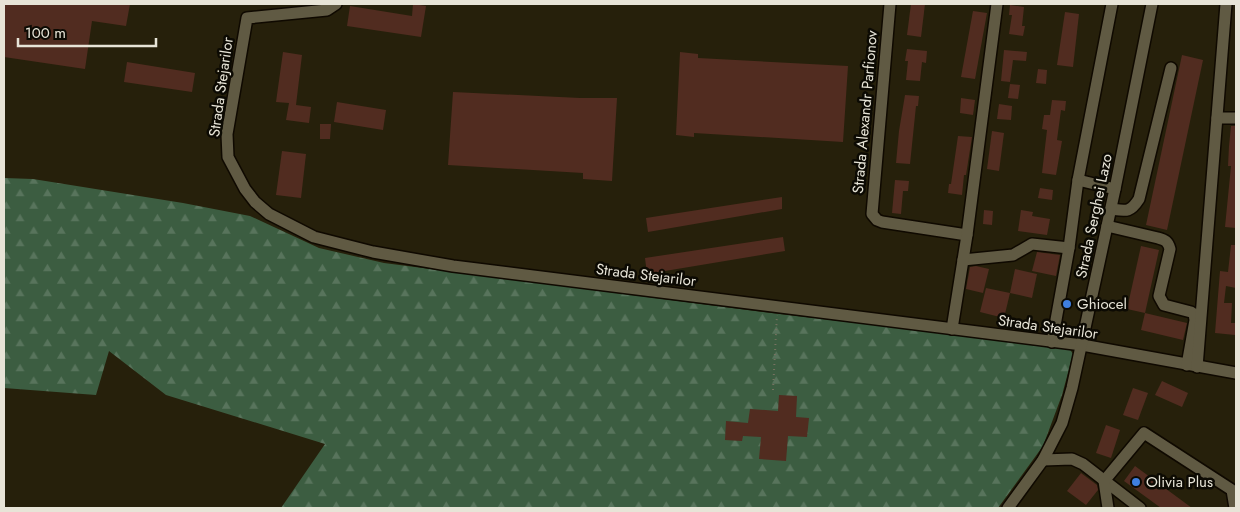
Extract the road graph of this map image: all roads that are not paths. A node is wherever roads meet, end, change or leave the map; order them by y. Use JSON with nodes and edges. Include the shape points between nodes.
{"nodes":[{"id":1,"x":336,"y":4,"type":"edge"},
{"id":2,"x":890,"y":4,"type":"edge"},
{"id":3,"x":997,"y":4,"type":"edge"},
{"id":4,"x":1112,"y":4,"type":"edge"},
{"id":5,"x":1152,"y":4,"type":"edge"},
{"id":6,"x":1226,"y":4,"type":"edge"},
{"id":7,"x":1172,"y":68,"type":"dead end"},
{"id":8,"x":1217,"y":118,"type":"junction"},
{"id":9,"x":1236,"y":118,"type":"edge"},
{"id":10,"x":1078,"y":180,"type":"junction"},
{"id":11,"x":1115,"y":189,"type":"junction"},
{"id":12,"x":1111,"y":209,"type":"junction"},
{"id":13,"x":1107,"y":226,"type":"junction"},
{"id":14,"x":967,"y":235,"type":"junction"},
{"id":15,"x":1069,"y":248,"type":"junction"},
{"id":16,"x":963,"y":260,"type":"junction"},
{"id":17,"x":952,"y":329,"type":"junction"},
{"id":18,"x":1052,"y":342,"type":"junction"},
{"id":19,"x":1082,"y":345,"type":"junction"},
{"id":20,"x":1192,"y":366,"type":"junction"},
{"id":21,"x":1236,"y":373,"type":"edge"},
{"id":22,"x":1043,"y":460,"type":"junction"},
{"id":23,"x":1104,"y":480,"type":"junction"},
{"id":24,"x":1008,"y":508,"type":"edge"},
{"id":25,"x":1108,"y":508,"type":"edge"},
{"id":26,"x":1140,"y":508,"type":"edge"},
{"id":27,"x":1235,"y":508,"type":"edge"}],
"edges":[{"from":1,"to":17,"type":"street","name":"Strada Stejarilor","via":[[327,10],[247,18],[227,134],[228,157],[245,190],[269,214],[314,237],[373,252],[453,266]]},
{"from":2,"to":14,"type":"street","name":"Strada Alexandr Parfionov","via":[[872,214],[877,220]]},
{"from":3,"to":14,"type":"street"},
{"from":4,"to":10,"type":"street"},
{"from":5,"to":11,"type":"street","name":"Strada Serghei Lazo"},
{"from":6,"to":8,"type":"street"},
{"from":7,"to":12,"type":"street","via":[[1139,199],[1133,208],[1126,211]]},
{"from":8,"to":9,"type":"street"},
{"from":8,"to":20,"type":"street"},
{"from":10,"to":11,"type":"street"},
{"from":10,"to":15,"type":"street"},
{"from":11,"to":12,"type":"street","name":"Strada Serghei Lazo"},
{"from":12,"to":13,"type":"street","name":"Strada Serghei Lazo"},
{"from":13,"to":19,"type":"street","name":"Strada Serghei Lazo"},
{"from":13,"to":20,"type":"street","via":[[1169,243],[1159,296],[1164,305],[1194,314]]},
{"from":14,"to":16,"type":"street"},
{"from":15,"to":16,"type":"street","via":[[1032,244],[1013,255]]},
{"from":15,"to":18,"type":"street"},
{"from":16,"to":17,"type":"street"},
{"from":17,"to":18,"type":"street","name":"Strada Stejarilor"},
{"from":18,"to":19,"type":"street","name":"Strada Stejarilor"},
{"from":19,"to":20,"type":"street","name":"Strada Stejarilor"},
{"from":19,"to":22,"type":"street","name":"Strada Serghei Lazo","via":[[1062,423]]},
{"from":20,"to":21,"type":"street","name":"Strada Stejarilor"},
{"from":22,"to":23,"type":"street","via":[[1072,459]]},
{"from":22,"to":24,"type":"street","name":"Strada Serghei Lazo"},
{"from":23,"to":25,"type":"street"},
{"from":23,"to":26,"type":"street"},
{"from":23,"to":27,"type":"street","via":[[1144,434],[1232,490]]}]}
